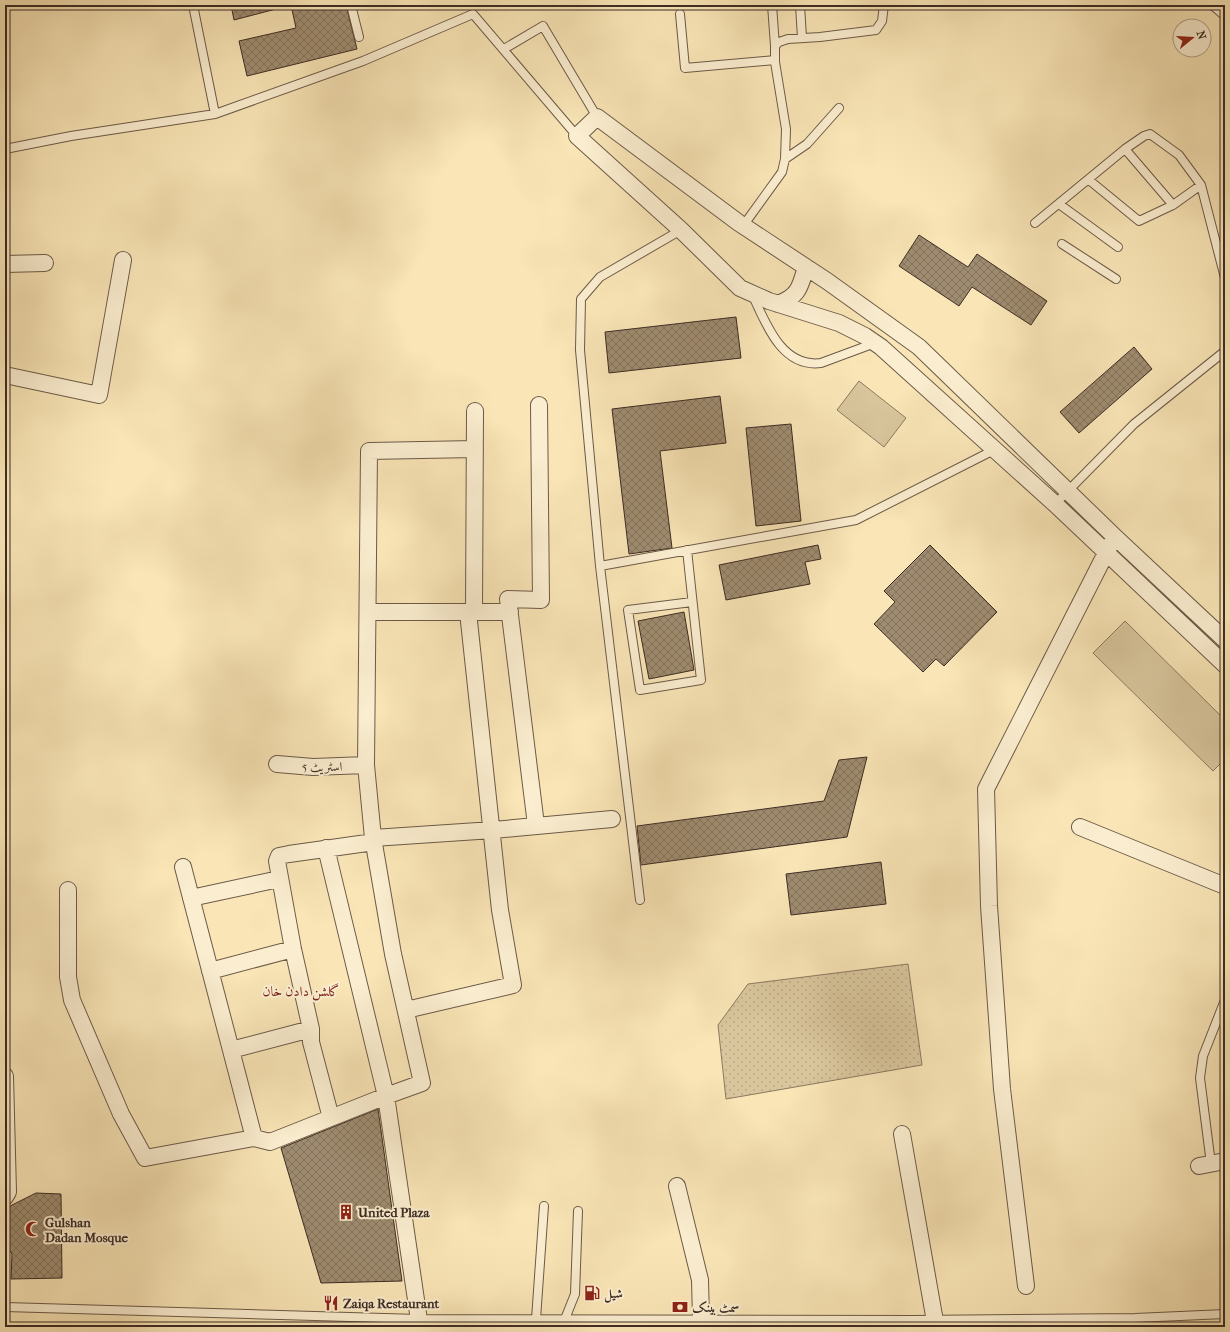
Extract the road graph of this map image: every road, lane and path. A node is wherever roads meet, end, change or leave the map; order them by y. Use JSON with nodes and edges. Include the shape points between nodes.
{"nodes":[{"id":1,"x":193,"y":5,"type":"edge"},
{"id":2,"x":351,"y":5,"type":"edge"},
{"id":3,"x":772,"y":5,"type":"edge"},
{"id":4,"x":800,"y":5,"type":"edge"},
{"id":5,"x":884,"y":5,"type":"edge"},
{"id":6,"x":1212,"y":5,"type":"edge"},
{"id":7,"x":680,"y":14,"type":"dead end"},
{"id":8,"x":1225,"y":16,"type":"edge"},
{"id":9,"x":359,"y":37,"type":"dead end"},
{"id":10,"x":802,"y":38,"type":"junction"},
{"id":11,"x":775,"y":46,"type":"junction"},
{"id":12,"x":504,"y":50,"type":"junction"},
{"id":13,"x":775,"y":60,"type":"junction"},
{"id":14,"x":839,"y":108,"type":"dead end"},
{"id":15,"x":215,"y":114,"type":"junction"},
{"id":16,"x":597,"y":117,"type":"junction"},
{"id":17,"x":577,"y":136,"type":"junction"},
{"id":18,"x":5,"y":149,"type":"edge"},
{"id":19,"x":1125,"y":149,"type":"junction"},
{"id":20,"x":785,"y":159,"type":"junction"},
{"id":21,"x":1089,"y":180,"type":"junction"},
{"id":22,"x":1201,"y":185,"type":"junction"},
{"id":23,"x":1059,"y":204,"type":"junction"},
{"id":24,"x":1173,"y":205,"type":"junction"},
{"id":25,"x":1035,"y":223,"type":"dead end"},
{"id":26,"x":743,"y":226,"type":"junction"},
{"id":27,"x":681,"y":230,"type":"junction"},
{"id":28,"x":1062,"y":244,"type":"dead end"},
{"id":29,"x":1118,"y":246,"type":"dead end"},
{"id":30,"x":123,"y":260,"type":"dead end"},
{"id":31,"x":45,"y":263,"type":"dead end"},
{"id":32,"x":5,"y":264,"type":"edge"},
{"id":33,"x":806,"y":267,"type":"junction"},
{"id":34,"x":1225,"y":278,"type":"edge"},
{"id":35,"x":1116,"y":279,"type":"dead end"},
{"id":36,"x":752,"y":295,"type":"junction"},
{"id":37,"x":778,"y":304,"type":"junction"},
{"id":38,"x":894,"y":329,"type":"junction"},
{"id":39,"x":878,"y":345,"type":"junction"},
{"id":40,"x":1225,"y":351,"type":"edge"},
{"id":41,"x":5,"y":376,"type":"edge"},
{"id":42,"x":539,"y":405,"type":"dead end"},
{"id":43,"x":475,"y":411,"type":"dead end"},
{"id":44,"x":475,"y":449,"type":"junction"},
{"id":45,"x":994,"y":450,"type":"junction"},
{"id":46,"x":1068,"y":491,"type":"junction"},
{"id":47,"x":1055,"y":504,"type":"junction"},
{"id":48,"x":1114,"y":536,"type":"junction"},
{"id":49,"x":687,"y":550,"type":"junction"},
{"id":50,"x":1106,"y":553,"type":"junction"},
{"id":51,"x":600,"y":566,"type":"junction"},
{"id":52,"x":692,"y":602,"type":"junction"},
{"id":53,"x":368,"y":612,"type":"junction"},
{"id":54,"x":471,"y":612,"type":"junction"},
{"id":55,"x":510,"y":612,"type":"junction"},
{"id":56,"x":1225,"y":640,"type":"edge"},
{"id":57,"x":1225,"y":665,"type":"edge"},
{"id":58,"x":277,"y":764,"type":"dead end"},
{"id":59,"x":366,"y":765,"type":"junction"},
{"id":60,"x":612,"y":819,"type":"dead end"},
{"id":61,"x":536,"y":825,"type":"junction"},
{"id":62,"x":1080,"y":827,"type":"dead end"},
{"id":63,"x":493,"y":830,"type":"junction"},
{"id":64,"x":373,"y":840,"type":"junction"},
{"id":65,"x":326,"y":848,"type":"junction"},
{"id":66,"x":183,"y":867,"type":"dead end"},
{"id":67,"x":279,"y":879,"type":"junction"},
{"id":68,"x":1225,"y":886,"type":"edge"},
{"id":69,"x":68,"y":890,"type":"dead end"},
{"id":70,"x":191,"y":898,"type":"junction"},
{"id":71,"x":640,"y":900,"type":"dead end"},
{"id":72,"x":293,"y":949,"type":"junction"},
{"id":73,"x":210,"y":971,"type":"junction"},
{"id":74,"x":1225,"y":1000,"type":"edge"},
{"id":75,"x":406,"y":1010,"type":"junction"},
{"id":76,"x":311,"y":1029,"type":"junction"},
{"id":77,"x":231,"y":1050,"type":"junction"},
{"id":78,"x":5,"y":1076,"type":"edge"},
{"id":79,"x":386,"y":1096,"type":"junction"},
{"id":80,"x":331,"y":1118,"type":"junction"},
{"id":81,"x":902,"y":1134,"type":"dead end"},
{"id":82,"x":254,"y":1138,"type":"junction"},
{"id":83,"x":1211,"y":1164,"type":"edge"},
{"id":84,"x":677,"y":1186,"type":"dead end"},
{"id":85,"x":5,"y":1197,"type":"edge"},
{"id":86,"x":544,"y":1206,"type":"dead end"},
{"id":87,"x":578,"y":1211,"type":"dead end"},
{"id":88,"x":1026,"y":1286,"type":"dead end"},
{"id":89,"x":5,"y":1307,"type":"edge"},
{"id":90,"x":1225,"y":1314,"type":"edge"},
{"id":91,"x":536,"y":1318,"type":"junction"},
{"id":92,"x":564,"y":1318,"type":"junction"},
{"id":93,"x":701,"y":1319,"type":"junction"},
{"id":94,"x":419,"y":1323,"type":"edge"},
{"id":95,"x":936,"y":1323,"type":"edge"}],
"edges":[{"from":1,"to":15,"type":"lane"},
{"from":2,"to":9,"type":"lane"},
{"from":3,"to":11,"type":"lane"},
{"from":4,"to":10,"type":"lane"},
{"from":5,"to":10,"type":"lane","via":[[882,20],[876,30]]},
{"from":6,"to":8,"type":"lane"},
{"from":7,"to":13,"type":"lane","via":[[685,68]]},
{"from":10,"to":11,"type":"lane","via":[[788,39]]},
{"from":11,"to":13,"type":"lane"},
{"from":12,"to":15,"type":"lane","via":[[473,14],[363,60]]},
{"from":12,"to":16,"type":"lane","via":[[543,26]]},
{"from":12,"to":17,"type":"lane"},
{"from":13,"to":20,"type":"lane","via":[[786,129]]},
{"from":14,"to":20,"type":"lane","via":[[806,144]]},
{"from":15,"to":18,"type":"lane"},
{"from":16,"to":17,"type":"street"},
{"from":16,"to":26,"type":"street"},
{"from":17,"to":27,"type":"street"},
{"from":19,"to":21,"type":"lane"},
{"from":19,"to":22,"type":"lane","via":[[1150,134],[1179,155]]},
{"from":19,"to":24,"type":"lane"},
{"from":20,"to":26,"type":"lane","via":[[782,172]]},
{"from":21,"to":23,"type":"lane"},
{"from":21,"to":24,"type":"lane","via":[[1139,221]]},
{"from":22,"to":24,"type":"lane"},
{"from":22,"to":34,"type":"lane"},
{"from":23,"to":25,"type":"lane"},
{"from":23,"to":29,"type":"lane"},
{"from":26,"to":33,"type":"street"},
{"from":27,"to":36,"type":"street","via":[[740,288]]},
{"from":27,"to":51,"type":"lane","via":[[600,277],[581,299],[580,350]]},
{"from":28,"to":35,"type":"lane"},
{"from":30,"to":41,"type":"street","via":[[99,395]]},
{"from":31,"to":32,"type":"street"},
{"from":33,"to":37,"type":"street","via":[[800,289],[790,300]]},
{"from":33,"to":38,"type":"street"},
{"from":36,"to":37,"type":"street"},
{"from":36,"to":39,"type":"lane","via":[[776,340],[785,351],[801,361],[821,363]]},
{"from":37,"to":39,"type":"street","via":[[838,324]]},
{"from":38,"to":39,"type":"street"},
{"from":38,"to":46,"type":"street","via":[[935,361]]},
{"from":39,"to":45,"type":"street"},
{"from":40,"to":46,"type":"lane","via":[[1134,424]]},
{"from":42,"to":55,"type":"street","via":[[541,600],[508,599]]},
{"from":43,"to":44,"type":"street"},
{"from":44,"to":53,"type":"street","via":[[369,451]]},
{"from":44,"to":54,"type":"street"},
{"from":45,"to":47,"type":"street"},
{"from":45,"to":49,"type":"lane","via":[[856,520]]},
{"from":46,"to":47,"type":"lane"},
{"from":46,"to":48,"type":"street"},
{"from":47,"to":50,"type":"street"},
{"from":48,"to":50,"type":"street"},
{"from":48,"to":56,"type":"street"},
{"from":49,"to":51,"type":"lane"},
{"from":49,"to":52,"type":"lane"},
{"from":50,"to":57,"type":"street"},
{"from":50,"to":88,"type":"street","via":[[986,789],[989,906],[1002,1089]]},
{"from":51,"to":71,"type":"lane"},
{"from":52,"to":52,"type":"lane","via":[[701,680],[640,690],[628,610]]},
{"from":53,"to":54,"type":"street"},
{"from":53,"to":59,"type":"street"},
{"from":54,"to":55,"type":"street"},
{"from":54,"to":63,"type":"street"},
{"from":55,"to":61,"type":"street"},
{"from":58,"to":59,"type":"street","name":"اسٹریٹ 5","via":[[313,767]]},
{"from":59,"to":64,"type":"street"},
{"from":60,"to":61,"type":"street"},
{"from":61,"to":63,"type":"street"},
{"from":62,"to":68,"type":"street"},
{"from":63,"to":64,"type":"street"},
{"from":63,"to":75,"type":"street","via":[[500,910],[513,985]]},
{"from":64,"to":65,"type":"street"},
{"from":64,"to":75,"type":"street","via":[[393,954]]},
{"from":65,"to":67,"type":"street","via":[[279,856]]},
{"from":65,"to":79,"type":"street"},
{"from":66,"to":70,"type":"street"},
{"from":67,"to":70,"type":"street"},
{"from":67,"to":72,"type":"street"},
{"from":69,"to":82,"type":"street","via":[[68,977],[72,1000],[121,1114],[145,1158]]},
{"from":70,"to":73,"type":"street"},
{"from":72,"to":73,"type":"street"},
{"from":72,"to":76,"type":"street"},
{"from":73,"to":77,"type":"street"},
{"from":74,"to":83,"type":"lane","via":[[1203,1056],[1200,1078]]},
{"from":75,"to":79,"type":"street","via":[[422,1083]]},
{"from":76,"to":77,"type":"street"},
{"from":76,"to":80,"type":"street","via":[[310,1042]]},
{"from":77,"to":82,"type":"street"},
{"from":78,"to":85,"type":"street","via":[[8,1192]]},
{"from":79,"to":80,"type":"street"},
{"from":79,"to":94,"type":"street"},
{"from":80,"to":82,"type":"street","via":[[270,1142]]},
{"from":81,"to":95,"type":"street"},
{"from":84,"to":93,"type":"street","via":[[700,1280]]},
{"from":86,"to":91,"type":"lane"},
{"from":87,"to":92,"type":"lane","via":[[575,1294]]},
{"from":89,"to":94,"type":"lane"},
{"from":90,"to":95,"type":"lane"},
{"from":91,"to":92,"type":"lane"},
{"from":91,"to":94,"type":"lane"},
{"from":92,"to":93,"type":"lane"},
{"from":93,"to":95,"type":"lane"}]}
